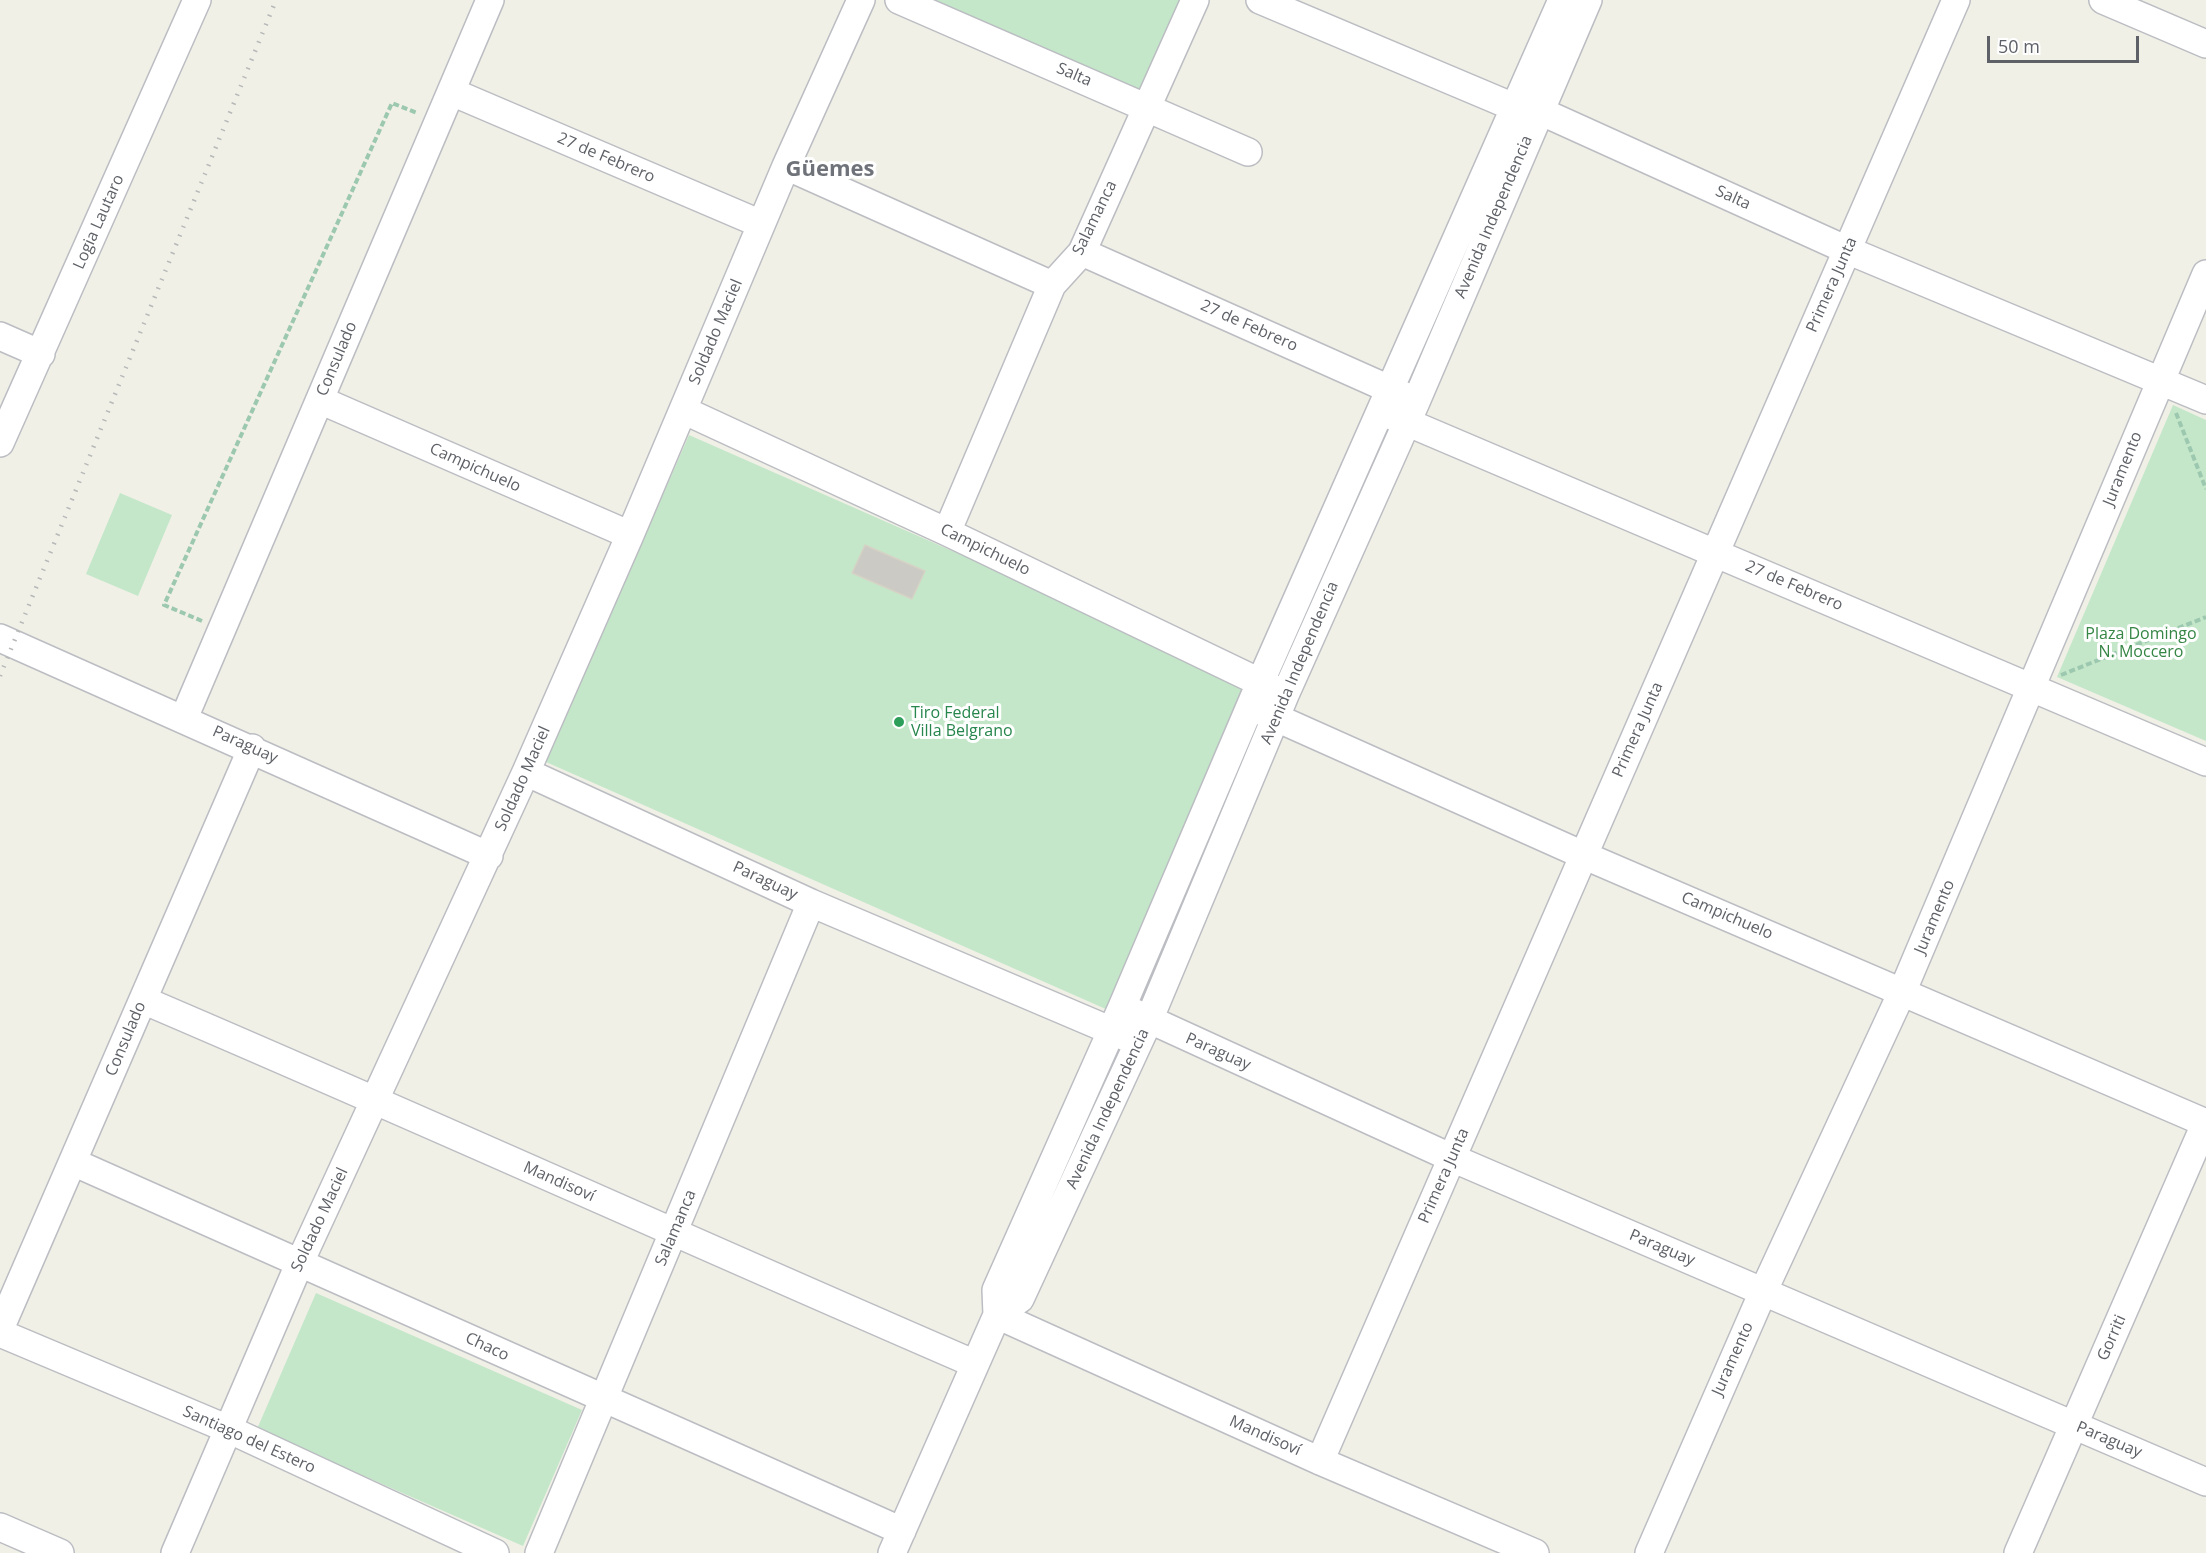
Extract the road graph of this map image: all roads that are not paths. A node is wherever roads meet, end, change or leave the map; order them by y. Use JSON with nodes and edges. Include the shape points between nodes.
{"nodes":[{"id":1,"x":197,"y":0,"type":"edge"},
{"id":2,"x":490,"y":0,"type":"edge"},
{"id":3,"x":861,"y":0,"type":"edge"},
{"id":4,"x":899,"y":0,"type":"edge"},
{"id":5,"x":1196,"y":0,"type":"edge"},
{"id":6,"x":1260,"y":0,"type":"edge"},
{"id":7,"x":1562,"y":0,"type":"edge"},
{"id":8,"x":1588,"y":0,"type":"edge"},
{"id":9,"x":1956,"y":0,"type":"edge"},
{"id":10,"x":2103,"y":0,"type":"edge"},
{"id":11,"x":2206,"y":44,"type":"edge"},
{"id":12,"x":452,"y":92,"type":"junction"},
{"id":13,"x":1147,"y":106,"type":"junction"},
{"id":14,"x":1528,"y":109,"type":"junction"},
{"id":15,"x":1248,"y":152,"type":"dead end"},
{"id":16,"x":786,"y":166,"type":"junction"},
{"id":17,"x":761,"y":224,"type":"junction"},
{"id":18,"x":1847,"y":250,"type":"junction"},
{"id":19,"x":1082,"y":252,"type":"junction"},
{"id":20,"x":2206,"y":274,"type":"edge"},
{"id":21,"x":1052,"y":285,"type":"junction"},
{"id":22,"x":0,"y":336,"type":"edge"},
{"id":23,"x":41,"y":354,"type":"junction"},
{"id":24,"x":2160,"y":380,"type":"junction"},
{"id":25,"x":320,"y":400,"type":"junction"},
{"id":26,"x":1387,"y":400,"type":"junction"},
{"id":27,"x":2206,"y":400,"type":"edge"},
{"id":28,"x":683,"y":410,"type":"junction"},
{"id":29,"x":1411,"y":412,"type":"junction"},
{"id":30,"x":0,"y":443,"type":"edge"},
{"id":31,"x":947,"y":532,"type":"junction"},
{"id":32,"x":630,"y":535,"type":"junction"},
{"id":33,"x":1715,"y":552,"type":"junction"},
{"id":34,"x":0,"y":638,"type":"edge"},
{"id":35,"x":1260,"y":683,"type":"junction"},
{"id":36,"x":2033,"y":688,"type":"junction"},
{"id":37,"x":1281,"y":706,"type":"junction"},
{"id":38,"x":1250,"y":707,"type":"junction"},
{"id":39,"x":184,"y":718,"type":"junction"},
{"id":40,"x":252,"y":748,"type":"junction"},
{"id":41,"x":2206,"y":762,"type":"edge"},
{"id":42,"x":526,"y":772,"type":"junction"},
{"id":43,"x":1583,"y":855,"type":"junction"},
{"id":44,"x":489,"y":856,"type":"junction"},
{"id":45,"x":812,"y":903,"type":"junction"},
{"id":46,"x":1903,"y":990,"type":"junction"},
{"id":47,"x":143,"y":1000,"type":"junction"},
{"id":48,"x":1116,"y":1019,"type":"junction"},
{"id":49,"x":1144,"y":1031,"type":"junction"},
{"id":50,"x":377,"y":1100,"type":"junction"},
{"id":51,"x":2206,"y":1123,"type":"edge"},
{"id":52,"x":1452,"y":1158,"type":"junction"},
{"id":53,"x":73,"y":1162,"type":"junction"},
{"id":54,"x":674,"y":1234,"type":"junction"},
{"id":55,"x":300,"y":1262,"type":"junction"},
{"id":56,"x":1763,"y":1292,"type":"junction"},
{"id":57,"x":997,"y":1315,"type":"junction"},
{"id":58,"x":0,"y":1331,"type":"edge"},
{"id":59,"x":975,"y":1364,"type":"junction"},
{"id":60,"x":603,"y":1401,"type":"junction"},
{"id":61,"x":2074,"y":1425,"type":"junction"},
{"id":62,"x":228,"y":1429,"type":"junction"},
{"id":63,"x":1320,"y":1461,"type":"junction"},
{"id":64,"x":2206,"y":1482,"type":"edge"},
{"id":65,"x":0,"y":1527,"type":"edge"},
{"id":66,"x":897,"y":1542,"type":"edge"},
{"id":67,"x":60,"y":1553,"type":"edge"},
{"id":68,"x":175,"y":1553,"type":"edge"},
{"id":69,"x":495,"y":1553,"type":"edge"},
{"id":70,"x":539,"y":1553,"type":"edge"},
{"id":71,"x":1535,"y":1553,"type":"edge"},
{"id":72,"x":1649,"y":1553,"type":"edge"},
{"id":73,"x":2018,"y":1553,"type":"edge"}],
"edges":[{"from":1,"to":23,"type":"street","name":"Logia Lautaro"},
{"from":2,"to":12,"type":"street","name":"Consulado"},
{"from":3,"to":16,"type":"street","name":"Soldado Maciel"},
{"from":4,"to":13,"type":"street","name":"Salta"},
{"from":5,"to":13,"type":"street","name":"Salamanca"},
{"from":6,"to":14,"type":"street","name":"Salta"},
{"from":7,"to":14,"type":"street","name":"Avenida Independencia"},
{"from":8,"to":14,"type":"street","name":"Avenida Independencia"},
{"from":9,"to":18,"type":"street","name":"Primera Junta"},
{"from":10,"to":11,"type":"street"},
{"from":12,"to":17,"type":"street","name":"27 de Febrero"},
{"from":12,"to":25,"type":"street","name":"Consulado"},
{"from":13,"to":15,"type":"street","name":"Salta"},
{"from":13,"to":19,"type":"street","name":"Salamanca"},
{"from":14,"to":18,"type":"street","name":"Salta"},
{"from":14,"to":26,"type":"street","name":"Avenida Independencia"},
{"from":14,"to":29,"type":"street","name":"Avenida Independencia"},
{"from":16,"to":17,"type":"street","name":"Soldado Maciel"},
{"from":16,"to":21,"type":"street"},
{"from":17,"to":28,"type":"street","name":"Soldado Maciel"},
{"from":18,"to":24,"type":"street","name":"Salta"},
{"from":18,"to":33,"type":"street","name":"Primera Junta"},
{"from":19,"to":21,"type":"street","name":"Salamanca"},
{"from":19,"to":26,"type":"street","name":"27 de Febrero"},
{"from":20,"to":24,"type":"street","name":"Juramento"},
{"from":21,"to":31,"type":"street","name":"Salamanca"},
{"from":22,"to":23,"type":"street"},
{"from":23,"to":30,"type":"street","name":"Logia Lautaro"},
{"from":24,"to":27,"type":"street","name":"Salta"},
{"from":24,"to":36,"type":"street","name":"Juramento"},
{"from":25,"to":32,"type":"street","name":"Campichuelo"},
{"from":25,"to":39,"type":"street","name":"Consulado"},
{"from":26,"to":29,"type":"street","name":"27 de Febrero"},
{"from":26,"to":35,"type":"street","name":"Avenida Independencia"},
{"from":28,"to":31,"type":"street","name":"Campichuelo"},
{"from":28,"to":32,"type":"street","name":"Soldado Maciel"},
{"from":29,"to":33,"type":"street","name":"27 de Febrero"},
{"from":29,"to":37,"type":"street","name":"Avenida Independencia"},
{"from":31,"to":35,"type":"street","name":"Campichuelo"},
{"from":32,"to":42,"type":"street","name":"Soldado Maciel"},
{"from":33,"to":36,"type":"street","name":"27 de Febrero"},
{"from":33,"to":43,"type":"street","name":"Primera Junta"},
{"from":34,"to":39,"type":"street","name":"Paraguay"},
{"from":35,"to":37,"type":"street","name":"Campichuelo"},
{"from":35,"to":38,"type":"street","name":"Avenida Independencia"},
{"from":36,"to":41,"type":"street","name":"27 de Febrero"},
{"from":36,"to":46,"type":"street","name":"Juramento"},
{"from":37,"to":38,"type":"street","name":"Campichuelo"},
{"from":37,"to":43,"type":"street","name":"Campichuelo"},
{"from":37,"to":49,"type":"street","name":"Avenida Independencia"},
{"from":38,"to":48,"type":"street","name":"Avenida Independencia"},
{"from":39,"to":40,"type":"street","name":"Paraguay"},
{"from":40,"to":44,"type":"street","name":"Paraguay"},
{"from":40,"to":47,"type":"street","name":"Consulado"},
{"from":42,"to":44,"type":"street","name":"Soldado Maciel"},
{"from":42,"to":45,"type":"street","name":"Paraguay"},
{"from":43,"to":46,"type":"street","name":"Campichuelo"},
{"from":43,"to":52,"type":"street","name":"Primera Junta"},
{"from":44,"to":50,"type":"street","name":"Soldado Maciel"},
{"from":45,"to":48,"type":"street","name":"Paraguay"},
{"from":45,"to":54,"type":"street","name":"Salamanca"},
{"from":46,"to":51,"type":"street","name":"Campichuelo"},
{"from":46,"to":56,"type":"street","name":"Juramento"},
{"from":47,"to":50,"type":"street","name":"Mandisoví"},
{"from":47,"to":53,"type":"street","name":"Consulado"},
{"from":48,"to":49,"type":"street","name":"Paraguay"},
{"from":48,"to":57,"type":"street","name":"Avenida Independencia","via":[[996,1290]]},
{"from":49,"to":52,"type":"street","name":"Paraguay"},
{"from":49,"to":57,"type":"street","name":"Avenida Independencia","via":[[1020,1299]]},
{"from":50,"to":54,"type":"street","name":"Mandisoví"},
{"from":50,"to":55,"type":"street","name":"Soldado Maciel"},
{"from":51,"to":61,"type":"street","name":"Gorriti"},
{"from":52,"to":56,"type":"street","name":"Paraguay"},
{"from":52,"to":63,"type":"street","name":"Primera Junta"},
{"from":53,"to":55,"type":"street","name":"Chaco"},
{"from":53,"to":58,"type":"street","name":"Consulado"},
{"from":54,"to":59,"type":"street","name":"Mandisoví"},
{"from":54,"to":60,"type":"street","name":"Salamanca"},
{"from":55,"to":60,"type":"street","name":"Chaco"},
{"from":55,"to":62,"type":"street","name":"Soldado Maciel"},
{"from":56,"to":61,"type":"street","name":"Paraguay"},
{"from":56,"to":72,"type":"street","name":"Juramento"},
{"from":57,"to":59,"type":"street","name":"Avenida Independencia"},
{"from":57,"to":63,"type":"street","name":"Mandisoví"},
{"from":58,"to":62,"type":"street","name":"Santiago del Estero"},
{"from":59,"to":66,"type":"street","name":"Avenida Independencia"},
{"from":60,"to":66,"type":"street","name":"Chaco"},
{"from":60,"to":70,"type":"street","name":"Salamanca"},
{"from":61,"to":64,"type":"street","name":"Paraguay"},
{"from":61,"to":73,"type":"street","name":"Gorriti"},
{"from":62,"to":68,"type":"street","name":"Soldado Maciel"},
{"from":62,"to":69,"type":"street","name":"Santiago del Estero"},
{"from":63,"to":71,"type":"street","name":"Mandisoví"},
{"from":65,"to":67,"type":"street"}]}
